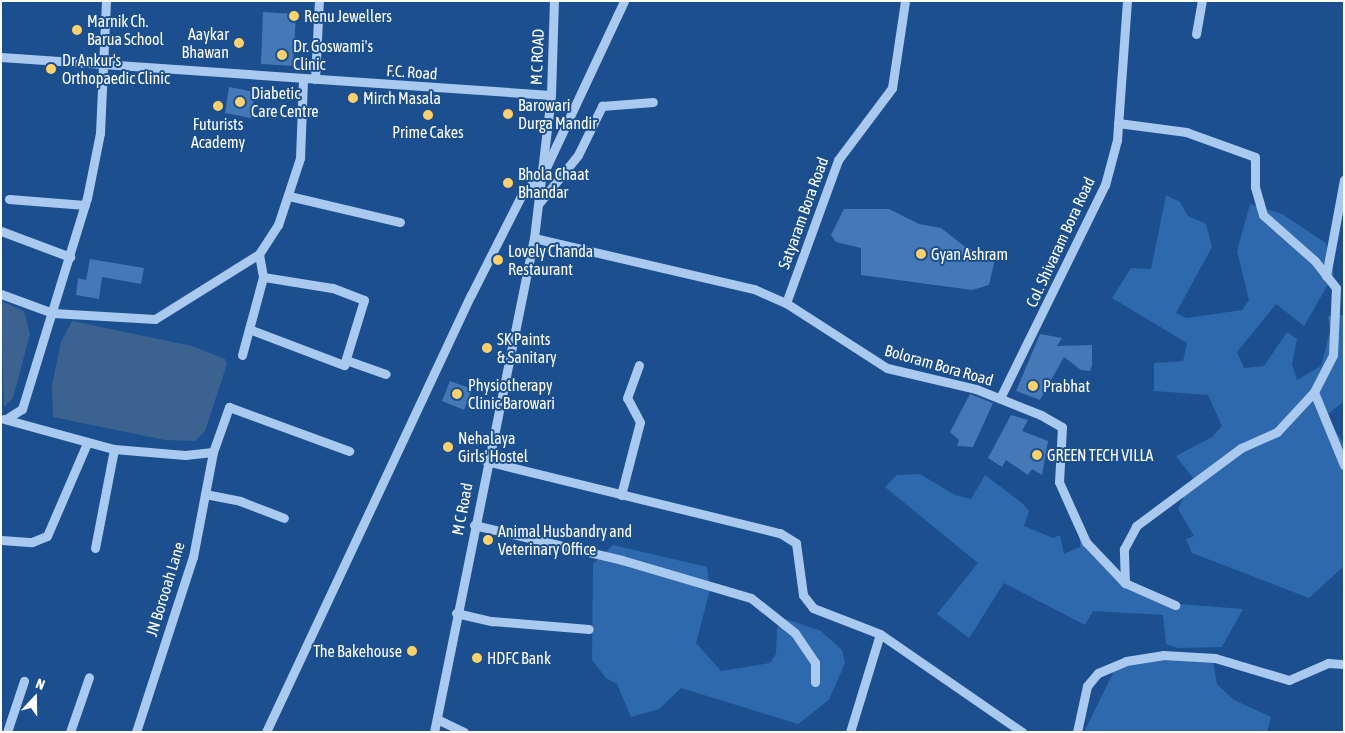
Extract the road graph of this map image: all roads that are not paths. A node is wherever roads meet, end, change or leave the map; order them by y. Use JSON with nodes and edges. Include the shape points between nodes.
{"nodes":[{"id":1,"x":106,"y":1,"type":"edge"},
{"id":2,"x":318,"y":1,"type":"edge"},
{"id":3,"x":554,"y":1,"type":"edge"},
{"id":4,"x":624,"y":1,"type":"edge"},
{"id":5,"x":905,"y":1,"type":"edge"},
{"id":6,"x":1127,"y":1,"type":"edge"},
{"id":7,"x":1202,"y":1,"type":"edge"},
{"id":8,"x":1196,"y":34,"type":"dead end"},
{"id":9,"x":1,"y":57,"type":"edge"},
{"id":10,"x":101,"y":67,"type":"junction"},
{"id":11,"x":303,"y":79,"type":"junction"},
{"id":12,"x":315,"y":79,"type":"junction"},
{"id":13,"x":551,"y":95,"type":"junction"},
{"id":14,"x":653,"y":102,"type":"dead end"},
{"id":15,"x":1118,"y":123,"type":"junction"},
{"id":16,"x":543,"y":174,"type":"junction"},
{"id":17,"x":1344,"y":180,"type":"edge"},
{"id":18,"x":289,"y":196,"type":"junction"},
{"id":19,"x":9,"y":199,"type":"dead end"},
{"id":20,"x":540,"y":202,"type":"junction"},
{"id":21,"x":85,"y":205,"type":"junction"},
{"id":22,"x":400,"y":222,"type":"dead end"},
{"id":23,"x":1,"y":231,"type":"edge"},
{"id":24,"x":534,"y":238,"type":"junction"},
{"id":25,"x":259,"y":254,"type":"junction"},
{"id":26,"x":70,"y":257,"type":"junction"},
{"id":27,"x":1326,"y":276,"type":"junction"},
{"id":28,"x":263,"y":277,"type":"junction"},
{"id":29,"x":1,"y":294,"type":"edge"},
{"id":30,"x":786,"y":303,"type":"junction"},
{"id":31,"x":52,"y":313,"type":"junction"},
{"id":32,"x":249,"y":329,"type":"junction"},
{"id":33,"x":242,"y":355,"type":"dead end"},
{"id":34,"x":346,"y":360,"type":"junction"},
{"id":35,"x":639,"y":365,"type":"dead end"},
{"id":36,"x":386,"y":374,"type":"dead end"},
{"id":37,"x":1314,"y":392,"type":"junction"},
{"id":38,"x":1000,"y":398,"type":"junction"},
{"id":39,"x":22,"y":409,"type":"junction"},
{"id":40,"x":4,"y":419,"type":"edge"},
{"id":41,"x":32,"y":426,"type":"junction"},
{"id":42,"x":87,"y":443,"type":"junction"},
{"id":43,"x":114,"y":449,"type":"junction"},
{"id":44,"x":349,"y":451,"type":"dead end"},
{"id":45,"x":213,"y":452,"type":"junction"},
{"id":46,"x":486,"y":461,"type":"junction"},
{"id":47,"x":1344,"y":464,"type":"edge"},
{"id":48,"x":205,"y":494,"type":"junction"},
{"id":49,"x":620,"y":495,"type":"junction"},
{"id":50,"x":284,"y":518,"type":"dead end"},
{"id":51,"x":474,"y":524,"type":"junction"},
{"id":52,"x":1,"y":540,"type":"edge"},
{"id":53,"x":95,"y":548,"type":"dead end"},
{"id":54,"x":1125,"y":583,"type":"junction"},
{"id":55,"x":1175,"y":605,"type":"dead end"},
{"id":56,"x":456,"y":613,"type":"junction"},
{"id":57,"x":589,"y":629,"type":"dead end"},
{"id":58,"x":880,"y":634,"type":"junction"},
{"id":59,"x":1344,"y":664,"type":"edge"},
{"id":60,"x":89,"y":677,"type":"dead end"},
{"id":61,"x":24,"y":681,"type":"dead end"},
{"id":62,"x":815,"y":682,"type":"dead end"},
{"id":63,"x":438,"y":719,"type":"junction"},
{"id":64,"x":1017,"y":730,"type":"edge"},
{"id":65,"x":8,"y":732,"type":"edge"},
{"id":66,"x":70,"y":732,"type":"edge"},
{"id":67,"x":136,"y":732,"type":"edge"},
{"id":68,"x":266,"y":732,"type":"edge"},
{"id":69,"x":434,"y":732,"type":"edge"},
{"id":70,"x":464,"y":732,"type":"edge"},
{"id":71,"x":850,"y":732,"type":"edge"},
{"id":72,"x":1077,"y":732,"type":"edge"}],
"edges":[{"from":1,"to":10,"type":"street"},
{"from":2,"to":12,"type":"street"},
{"from":3,"to":13,"type":"street","name":"M C ROAD"},
{"from":4,"to":16,"type":"street"},
{"from":5,"to":30,"type":"street","name":"Satyaram Bora Road","via":[[892,88],[838,160]]},
{"from":6,"to":15,"type":"street","name":"Col. Shivaram Bora Road"},
{"from":7,"to":8,"type":"street"},
{"from":9,"to":10,"type":"street","name":"F.C. Road"},
{"from":10,"to":11,"type":"street","name":"F.C. Road"},
{"from":10,"to":21,"type":"street","via":[[100,133]]},
{"from":11,"to":12,"type":"street","name":"F.C. Road"},
{"from":11,"to":18,"type":"street","via":[[300,158]]},
{"from":12,"to":13,"type":"street","name":"F.C. Road"},
{"from":13,"to":16,"type":"street","name":"M C ROAD"},
{"from":14,"to":20,"type":"street","via":[[602,106],[578,155]]},
{"from":15,"to":27,"type":"street","via":[[1186,132],[1255,157],[1255,187],[1264,215]]},
{"from":15,"to":38,"type":"street","name":"Col. Shivaram Bora Road","via":[[1106,185]]},
{"from":16,"to":20,"type":"street","name":"M C Road"},
{"from":16,"to":68,"type":"street","via":[[523,192],[470,294]]},
{"from":17,"to":27,"type":"street"},
{"from":18,"to":22,"type":"street"},
{"from":18,"to":25,"type":"street"},
{"from":19,"to":21,"type":"street"},
{"from":20,"to":24,"type":"street","name":"M C Road"},
{"from":21,"to":26,"type":"street"},
{"from":23,"to":26,"type":"street"},
{"from":24,"to":30,"type":"street","name":"Boloram Bora Road","via":[[741,285]]},
{"from":24,"to":46,"type":"street","name":"M C Road"},
{"from":25,"to":28,"type":"street"},
{"from":25,"to":31,"type":"street","via":[[155,319]]},
{"from":26,"to":31,"type":"street"},
{"from":27,"to":37,"type":"street","via":[[1336,288],[1334,355]]},
{"from":28,"to":32,"type":"street"},
{"from":28,"to":34,"type":"street","via":[[332,288],[364,300]]},
{"from":29,"to":31,"type":"street"},
{"from":30,"to":38,"type":"street","name":"Boloram Bora Road","via":[[887,368]]},
{"from":31,"to":39,"type":"street"},
{"from":32,"to":33,"type":"street"},
{"from":32,"to":34,"type":"street","via":[[344,365]]},
{"from":34,"to":36,"type":"street"},
{"from":35,"to":49,"type":"street","via":[[627,398],[640,422]]},
{"from":37,"to":47,"type":"street"},
{"from":37,"to":54,"type":"street","via":[[1277,432],[1241,448],[1136,526],[1124,549]]},
{"from":38,"to":54,"type":"street","name":"Boloram Bora Road","via":[[1062,427],[1059,482],[1086,542]]},
{"from":39,"to":40,"type":"street"},
{"from":39,"to":41,"type":"street"},
{"from":40,"to":41,"type":"street"},
{"from":41,"to":42,"type":"street"},
{"from":42,"to":43,"type":"street"},
{"from":42,"to":52,"type":"street","via":[[47,536],[32,542]]},
{"from":43,"to":45,"type":"street","via":[[185,455]]},
{"from":43,"to":53,"type":"street"},
{"from":44,"to":45,"type":"street","name":"JN Borooah Lane","via":[[229,407]]},
{"from":45,"to":48,"type":"street","name":"JN Borooah Lane"},
{"from":46,"to":49,"type":"street"},
{"from":46,"to":51,"type":"street","name":"M C Road"},
{"from":48,"to":50,"type":"street","via":[[240,501]]},
{"from":48,"to":67,"type":"street","name":"JN Borooah Lane","via":[[193,557]]},
{"from":49,"to":58,"type":"street","via":[[780,533],[796,543],[803,595],[813,608]]},
{"from":51,"to":56,"type":"street","name":"M C Road"},
{"from":51,"to":62,"type":"street","via":[[622,560],[751,598],[795,633],[815,663]]},
{"from":54,"to":55,"type":"street","name":"Boloram Bora Road"},
{"from":56,"to":57,"type":"street","via":[[492,621]]},
{"from":56,"to":63,"type":"street","name":"M C Road"},
{"from":58,"to":64,"type":"street"},
{"from":58,"to":71,"type":"street"},
{"from":59,"to":72,"type":"street","via":[[1328,663],[1289,680],[1215,658],[1163,655],[1126,660],[1098,673],[1087,686]]},
{"from":60,"to":66,"type":"street"},
{"from":61,"to":65,"type":"street"},
{"from":63,"to":69,"type":"street","name":"M C Road"},
{"from":63,"to":70,"type":"street"}]}
